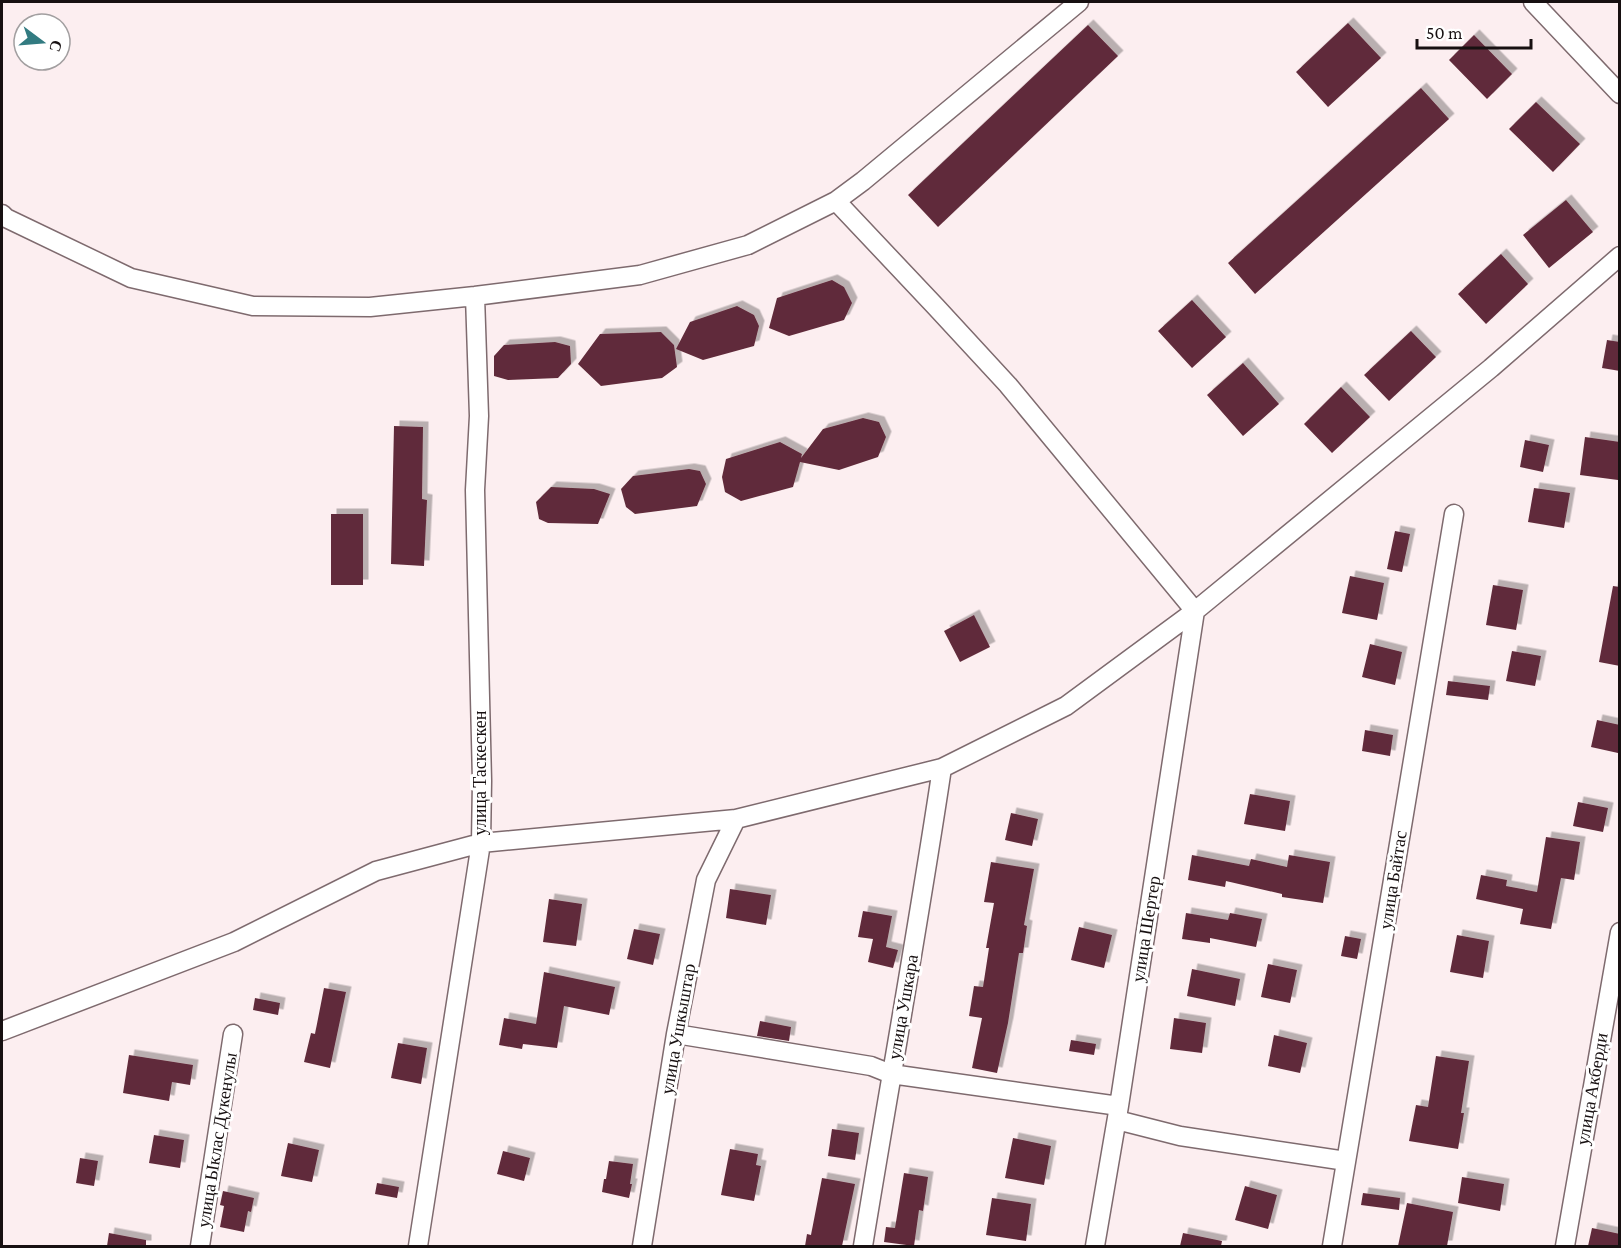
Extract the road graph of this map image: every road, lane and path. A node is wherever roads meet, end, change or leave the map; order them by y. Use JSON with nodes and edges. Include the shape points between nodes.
{"nodes":[{"id":1,"x":1079,"y":2,"type":"edge"},
{"id":2,"x":1533,"y":2,"type":"edge"},
{"id":3,"x":1620,"y":94,"type":"edge"},
{"id":4,"x":836,"y":201,"type":"junction"},
{"id":5,"x":2,"y":214,"type":"edge"},
{"id":6,"x":1620,"y":256,"type":"edge"},
{"id":7,"x":476,"y":296,"type":"junction"},
{"id":8,"x":1454,"y":514,"type":"dead end"},
{"id":9,"x":1195,"y":611,"type":"junction"},
{"id":10,"x":942,"y":768,"type":"junction"},
{"id":11,"x":736,"y":819,"type":"junction"},
{"id":12,"x":481,"y":843,"type":"junction"},
{"id":13,"x":1620,"y":932,"type":"edge"},
{"id":14,"x":2,"y":1031,"type":"edge"},
{"id":15,"x":233,"y":1034,"type":"dead end"},
{"id":16,"x":676,"y":1034,"type":"junction"},
{"id":17,"x":891,"y":1074,"type":"junction"},
{"id":18,"x":1118,"y":1113,"type":"junction"},
{"id":19,"x":1346,"y":1161,"type":"junction"},
{"id":20,"x":200,"y":1246,"type":"edge"},
{"id":21,"x":418,"y":1246,"type":"edge"},
{"id":22,"x":642,"y":1246,"type":"edge"},
{"id":23,"x":863,"y":1246,"type":"edge"},
{"id":24,"x":1095,"y":1246,"type":"edge"},
{"id":25,"x":1332,"y":1246,"type":"edge"},
{"id":26,"x":1565,"y":1246,"type":"edge"}],
"edges":[{"from":1,"to":4,"type":"street"},
{"from":2,"to":3,"type":"street"},
{"from":4,"to":7,"type":"street","via":[[748,245],[640,275]]},
{"from":4,"to":9,"type":"street","via":[[1008,385]]},
{"from":5,"to":7,"type":"street","via":[[131,278],[253,306],[370,307]]},
{"from":6,"to":9,"type":"street","via":[[1491,368]]},
{"from":7,"to":12,"type":"street","name":"улица Таскескен"},
{"from":8,"to":19,"type":"street","name":"улица Байтас"},
{"from":9,"to":10,"type":"street","via":[[1066,705]]},
{"from":9,"to":18,"type":"street","name":"улица Шертер"},
{"from":10,"to":11,"type":"street"},
{"from":10,"to":17,"type":"street","name":"улица Ушкара"},
{"from":11,"to":12,"type":"street"},
{"from":11,"to":16,"type":"street","name":"улица Ушкыштар","via":[[706,880]]},
{"from":12,"to":14,"type":"street","via":[[376,872],[234,942]]},
{"from":12,"to":21,"type":"street","name":"улица Таскескен"},
{"from":13,"to":26,"type":"street","name":"улица Акберди"},
{"from":15,"to":20,"type":"street","name":"улица Ыклас Дукенулы"},
{"from":16,"to":17,"type":"street","via":[[872,1066]]},
{"from":16,"to":22,"type":"street","name":"улица Ушкыштар"},
{"from":17,"to":18,"type":"street"},
{"from":17,"to":23,"type":"street","name":"улица Ушкара"},
{"from":18,"to":19,"type":"street","via":[[1180,1136]]},
{"from":18,"to":24,"type":"street","name":"улица Шертер"},
{"from":19,"to":25,"type":"street","name":"улица Байтас"}]}
